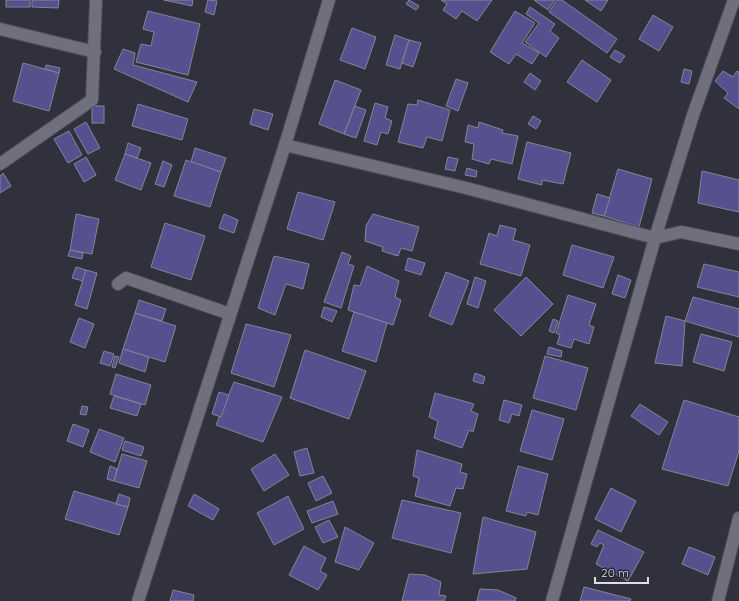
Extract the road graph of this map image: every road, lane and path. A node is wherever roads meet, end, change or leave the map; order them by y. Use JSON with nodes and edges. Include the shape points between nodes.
{"nodes":[{"id":1,"x":96,"y":0,"type":"edge"},
{"id":2,"x":329,"y":0,"type":"edge"},
{"id":3,"x":734,"y":0,"type":"edge"},
{"id":4,"x":0,"y":29,"type":"edge"},
{"id":5,"x":95,"y":52,"type":"junction"},
{"id":6,"x":285,"y":145,"type":"junction"},
{"id":7,"x":0,"y":164,"type":"edge"},
{"id":8,"x":654,"y":238,"type":"junction"},
{"id":9,"x":739,"y":244,"type":"edge"},
{"id":10,"x":118,"y":284,"type":"dead end"},
{"id":11,"x":230,"y":314,"type":"junction"},
{"id":12,"x":739,"y":518,"type":"edge"},
{"id":13,"x":138,"y":601,"type":"edge"},
{"id":14,"x":552,"y":601,"type":"edge"},
{"id":15,"x":718,"y":601,"type":"edge"}],
"edges":[{"from":1,"to":5,"type":"street"},
{"from":2,"to":6,"type":"street"},
{"from":3,"to":8,"type":"street","via":[[693,115]]},
{"from":4,"to":5,"type":"street"},
{"from":5,"to":7,"type":"street","via":[[92,100]]},
{"from":6,"to":8,"type":"street","via":[[466,188]]},
{"from":6,"to":11,"type":"street"},
{"from":8,"to":9,"type":"street","via":[[681,232]]},
{"from":8,"to":14,"type":"street"},
{"from":10,"to":11,"type":"street","via":[[126,278]]},
{"from":11,"to":13,"type":"street"},
{"from":12,"to":15,"type":"street"}]}
